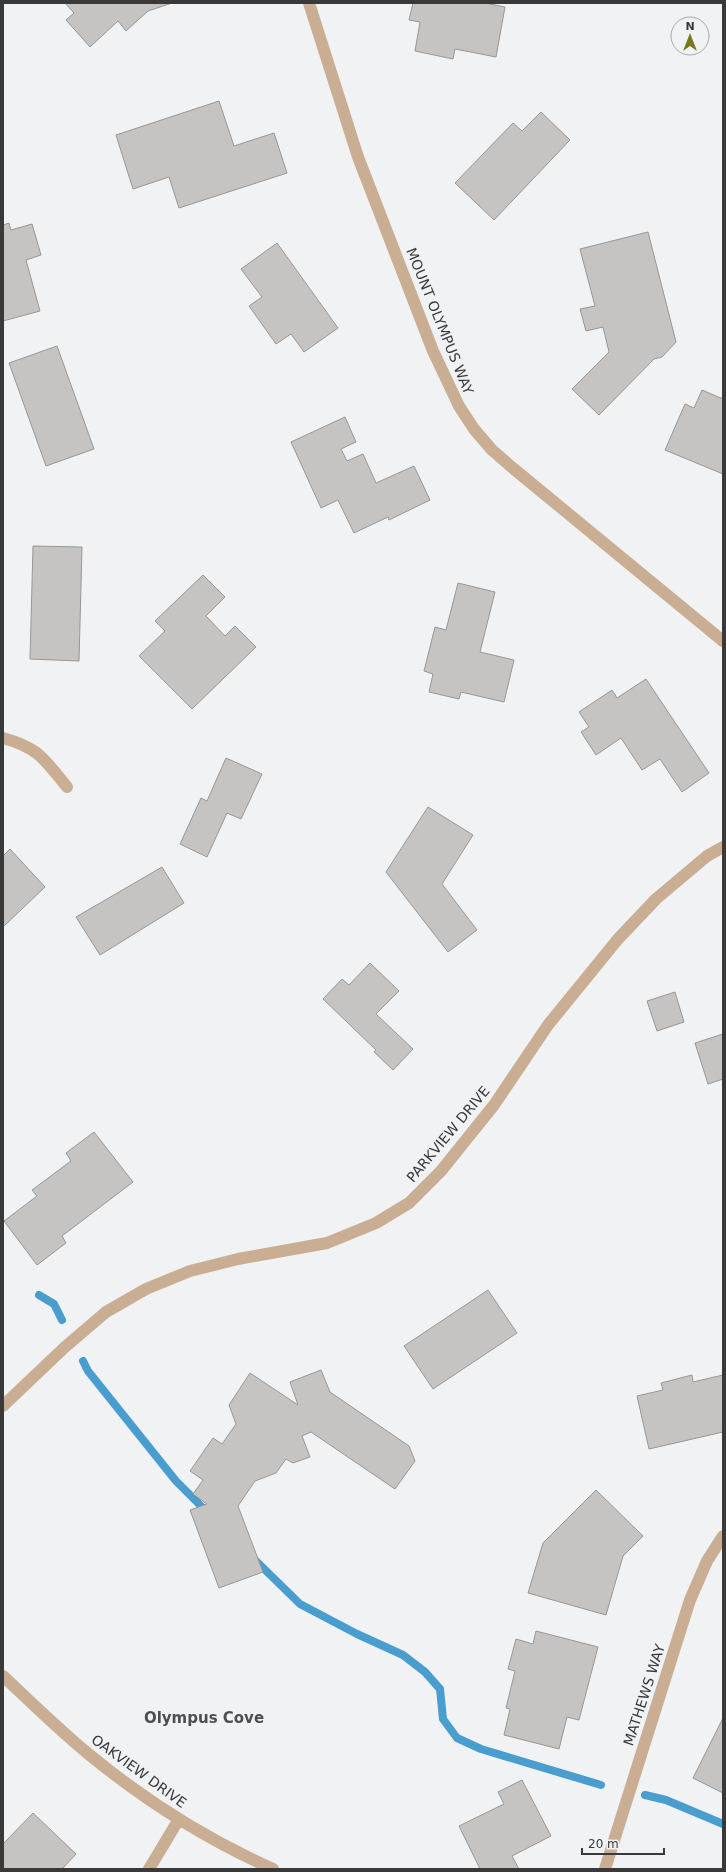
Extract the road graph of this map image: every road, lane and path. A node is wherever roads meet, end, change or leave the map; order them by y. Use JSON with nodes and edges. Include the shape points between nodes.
{"nodes":[{"id":1,"x":309,"y":3,"type":"edge"},
{"id":2,"x":723,"y":641,"type":"edge"},
{"id":3,"x":3,"y":738,"type":"edge"},
{"id":4,"x":67,"y":787,"type":"dead end"},
{"id":5,"x":723,"y":847,"type":"edge"},
{"id":6,"x":3,"y":1406,"type":"edge"},
{"id":7,"x":723,"y":1536,"type":"edge"},
{"id":8,"x":3,"y":1676,"type":"edge"},
{"id":9,"x":179,"y":1819,"type":"junction"},
{"id":10,"x":149,"y":1869,"type":"edge"},
{"id":11,"x":273,"y":1869,"type":"edge"},
{"id":12,"x":605,"y":1869,"type":"edge"}],
"edges":[{"from":1,"to":2,"type":"street","name":"MOUNT OLYMPUS WAY","via":[[358,157],[433,351],[458,406],[492,450],[514,470]]},
{"from":3,"to":4,"type":"street","via":[[33,749],[42,756]]},
{"from":5,"to":6,"type":"street","name":"PARKVIEW DRIVE","via":[[707,856],[656,899],[618,939],[548,1025],[494,1105],[440,1171],[409,1203],[376,1224],[327,1243],[190,1271],[146,1289],[106,1312]]},
{"from":7,"to":12,"type":"street","name":"MATHEWS WAY","via":[[707,1561],[690,1600]]},
{"from":8,"to":9,"type":"street","name":"OAKVIEW DRIVE","via":[[90,1755]]},
{"from":9,"to":10,"type":"street"},
{"from":9,"to":11,"type":"street","name":"OAKVIEW DRIVE"}]}
